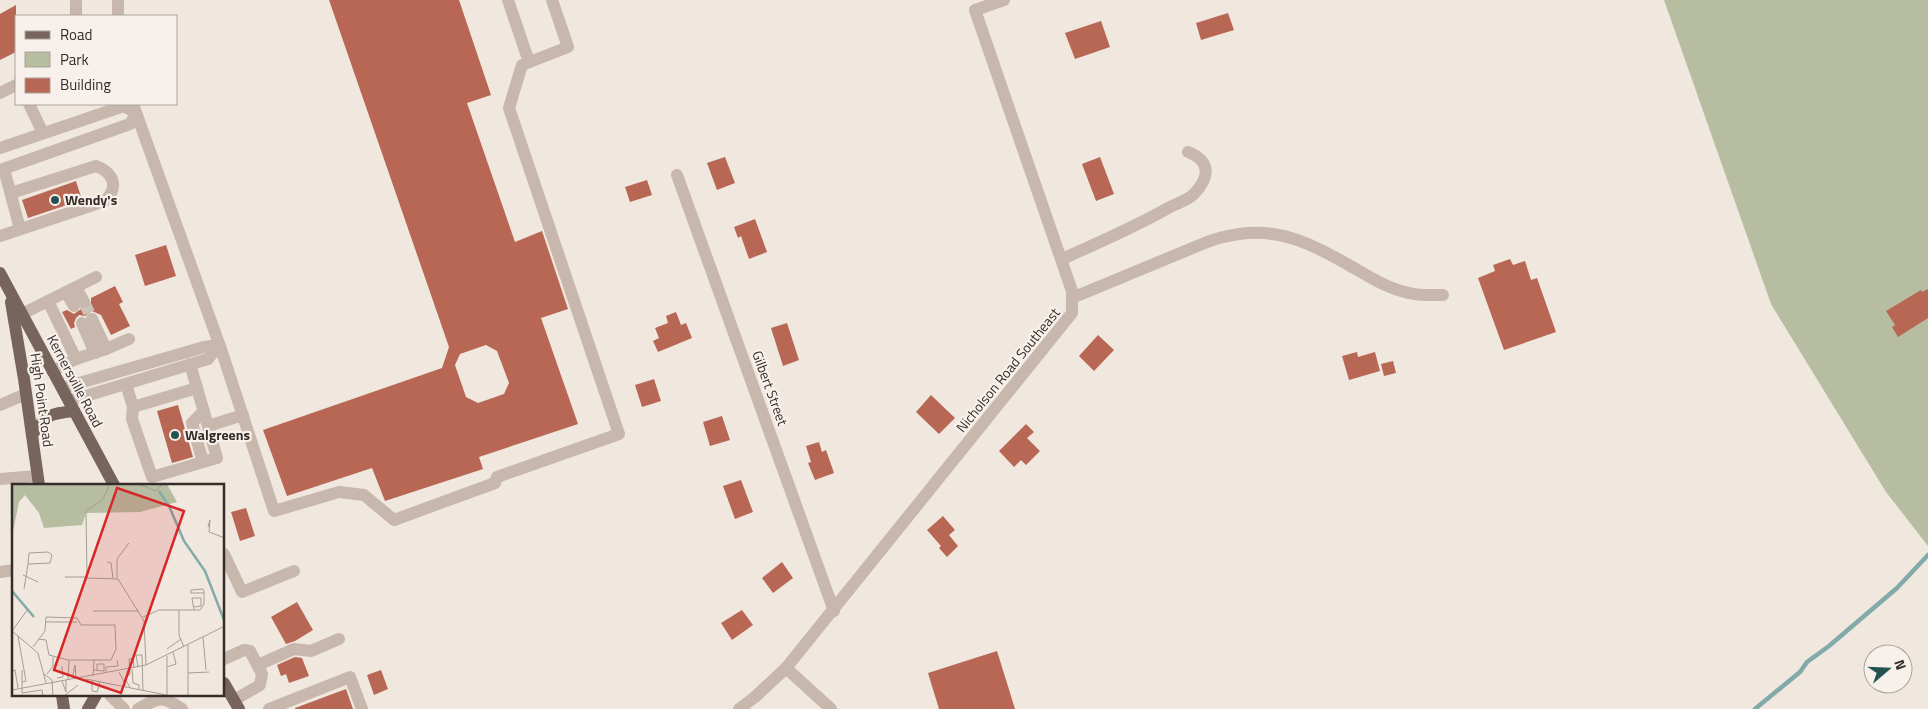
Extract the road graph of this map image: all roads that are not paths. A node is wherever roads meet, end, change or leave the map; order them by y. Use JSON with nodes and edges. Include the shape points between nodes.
{"nodes":[{"id":1,"x":76,"y":0,"type":"edge"},
{"id":2,"x":118,"y":0,"type":"edge"},
{"id":3,"x":508,"y":0,"type":"edge"},
{"id":4,"x":552,"y":0,"type":"edge"},
{"id":5,"x":1004,"y":0,"type":"edge"},
{"id":6,"x":985,"y":3,"type":"edge"},
{"id":7,"x":76,"y":15,"type":"edge"},
{"id":8,"x":118,"y":15,"type":"edge"},
{"id":9,"x":529,"y":62,"type":"junction"},
{"id":10,"x":15,"y":86,"type":"edge"},
{"id":11,"x":0,"y":93,"type":"edge"},
{"id":12,"x":29,"y":105,"type":"edge"},
{"id":13,"x":135,"y":109,"type":"edge"},
{"id":14,"x":43,"y":133,"type":"junction"},
{"id":15,"x":0,"y":148,"type":"edge"},
{"id":16,"x":1188,"y":152,"type":"dead end"},
{"id":17,"x":2,"y":170,"type":"edge"},
{"id":18,"x":678,"y":175,"type":"dead end"},
{"id":19,"x":11,"y":193,"type":"junction"},
{"id":20,"x":20,"y":229,"type":"junction"},
{"id":21,"x":0,"y":236,"type":"edge"},
{"id":22,"x":1062,"y":259,"type":"junction"},
{"id":23,"x":0,"y":273,"type":"edge"},
{"id":24,"x":96,"y":277,"type":"dead end"},
{"id":25,"x":71,"y":290,"type":"junction"},
{"id":26,"x":9,"y":291,"type":"junction"},
{"id":27,"x":1443,"y":295,"type":"dead end"},
{"id":28,"x":1072,"y":298,"type":"junction"},
{"id":29,"x":48,"y":301,"type":"junction"},
{"id":30,"x":79,"y":304,"type":"tunnel mouth"},
{"id":31,"x":22,"y":314,"type":"junction"},
{"id":32,"x":87,"y":321,"type":"tunnel mouth"},
{"id":33,"x":129,"y":339,"type":"dead end"},
{"id":34,"x":220,"y":345,"type":"junction"},
{"id":35,"x":101,"y":351,"type":"junction"},
{"id":36,"x":76,"y":359,"type":"junction"},
{"id":37,"x":190,"y":364,"type":"junction"},
{"id":38,"x":52,"y":371,"type":"junction"},
{"id":39,"x":126,"y":384,"type":"junction"},
{"id":40,"x":62,"y":388,"type":"junction"},
{"id":41,"x":197,"y":388,"type":"junction"},
{"id":42,"x":26,"y":394,"type":"junction"},
{"id":43,"x":0,"y":405,"type":"edge"},
{"id":44,"x":71,"y":406,"type":"junction"},
{"id":45,"x":134,"y":407,"type":"junction"},
{"id":46,"x":204,"y":411,"type":"junction"},
{"id":47,"x":243,"y":415,"type":"junction"},
{"id":48,"x":208,"y":426,"type":"junction"},
{"id":49,"x":32,"y":435,"type":"junction"},
{"id":50,"x":203,"y":462,"type":"junction"},
{"id":51,"x":0,"y":479,"type":"edge"},
{"id":52,"x":38,"y":480,"type":"edge"},
{"id":53,"x":113,"y":484,"type":"edge"},
{"id":54,"x":225,"y":556,"type":"edge"},
{"id":55,"x":294,"y":571,"type":"dead end"},
{"id":56,"x":834,"y":610,"type":"junction"},
{"id":57,"x":339,"y":639,"type":"dead end"},
{"id":58,"x":225,"y":659,"type":"edge"},
{"id":59,"x":258,"y":665,"type":"junction"},
{"id":60,"x":786,"y":668,"type":"junction"},
{"id":61,"x":225,"y":685,"type":"edge"},
{"id":62,"x":62,"y":696,"type":"edge"},
{"id":63,"x":95,"y":696,"type":"edge"},
{"id":64,"x":111,"y":696,"type":"edge"},
{"id":65,"x":236,"y":704,"type":"edge"},
{"id":66,"x":64,"y":709,"type":"edge"},
{"id":67,"x":88,"y":709,"type":"edge"},
{"id":68,"x":124,"y":709,"type":"edge"},
{"id":69,"x":138,"y":709,"type":"edge"},
{"id":70,"x":182,"y":709,"type":"edge"},
{"id":71,"x":269,"y":709,"type":"edge"},
{"id":72,"x":362,"y":709,"type":"edge"},
{"id":73,"x":739,"y":709,"type":"edge"},
{"id":74,"x":831,"y":709,"type":"edge"}],
"edges":[{"from":1,"to":7,"type":"street"},
{"from":2,"to":8,"type":"street"},
{"from":3,"to":9,"type":"street"},
{"from":4,"to":9,"type":"street","via":[[568,47]]},
{"from":5,"to":6,"type":"street","name":"Nicholson Road Southeast"},
{"from":6,"to":22,"type":"street","name":"Nicholson Road Southeast","via":[[975,10]]},
{"from":9,"to":47,"type":"street","via":[[522,65],[508,108],[619,434],[497,477],[495,483],[394,520],[364,495],[339,492],[274,511]]},
{"from":10,"to":11,"type":"street"},
{"from":12,"to":14,"type":"street"},
{"from":13,"to":14,"type":"street","via":[[124,106]]},
{"from":13,"to":17,"type":"street","via":[[130,124]]},
{"from":13,"to":34,"type":"street"},
{"from":14,"to":15,"type":"street"},
{"from":16,"to":22,"type":"street","via":[[1198,156],[1206,170],[1203,181],[1193,194],[1146,221]]},
{"from":17,"to":19,"type":"street"},
{"from":18,"to":56,"type":"street","name":"Gilbert Street"},
{"from":19,"to":20,"type":"street"},
{"from":19,"to":20,"type":"street","via":[[96,166],[111,176],[113,184],[111,195],[105,201]]},
{"from":20,"to":21,"type":"street"},
{"from":22,"to":28,"type":"street","name":"Nicholson Road Southeast"},
{"from":23,"to":26,"type":"main road"},
{"from":24,"to":25,"type":"street"},
{"from":25,"to":29,"type":"street"},
{"from":25,"to":30,"type":"street"},
{"from":26,"to":31,"type":"main road","name":"Kernersville Road"},
{"from":26,"to":42,"type":"main road","name":"High Point Road"},
{"from":27,"to":28,"type":"street","via":[[1409,293],[1376,281],[1310,244],[1285,236],[1252,232],[1207,242]]},
{"from":28,"to":56,"type":"street","name":"Nicholson Road Southeast","via":[[1072,313]]},
{"from":29,"to":31,"type":"street"},
{"from":29,"to":36,"type":"street"},
{"from":31,"to":38,"type":"main road","name":"Kernersville Road"},
{"from":32,"to":35,"type":"street"},
{"from":33,"to":35,"type":"street"},
{"from":34,"to":37,"type":"street","via":[[208,359]]},
{"from":34,"to":40,"type":"street"},
{"from":34,"to":47,"type":"street"},
{"from":35,"to":36,"type":"street"},
{"from":36,"to":38,"type":"street"},
{"from":37,"to":39,"type":"street"},
{"from":37,"to":41,"type":"street"},
{"from":38,"to":40,"type":"main road","name":"Kernersville Road"},
{"from":39,"to":44,"type":"street"},
{"from":39,"to":45,"type":"street"},
{"from":40,"to":44,"type":"main road","name":"Kernersville Road"},
{"from":41,"to":45,"type":"street"},
{"from":41,"to":46,"type":"street"},
{"from":42,"to":43,"type":"street"},
{"from":42,"to":49,"type":"main road","name":"High Point Road"},
{"from":44,"to":49,"type":"main road","via":[[43,419]]},
{"from":44,"to":53,"type":"main road","name":"Kernersville Road"},
{"from":45,"to":50,"type":"street","via":[[132,418],[152,477]]},
{"from":46,"to":48,"type":"street"},
{"from":46,"to":50,"type":"street","via":[[192,423]]},
{"from":47,"to":48,"type":"street"},
{"from":48,"to":50,"type":"street","via":[[217,458]]},
{"from":49,"to":52,"type":"main road","name":"High Point Road"},
{"from":51,"to":52,"type":"street"},
{"from":54,"to":55,"type":"street","via":[[242,592]]},
{"from":56,"to":60,"type":"street","name":"Nicholson Road Southeast"},
{"from":57,"to":59,"type":"street","via":[[311,651],[294,649]]},
{"from":58,"to":59,"type":"street","via":[[244,650],[250,651]]},
{"from":59,"to":65,"type":"street","via":[[262,674],[260,686]]},
{"from":60,"to":73,"type":"street","name":"Nicholson Road Southeast"},
{"from":60,"to":74,"type":"street"},
{"from":61,"to":65,"type":"main road"},
{"from":62,"to":66,"type":"main road"},
{"from":63,"to":67,"type":"main road"},
{"from":64,"to":68,"type":"street"},
{"from":69,"to":70,"type":"street","via":[[163,698]]},
{"from":71,"to":72,"type":"street","via":[[350,677]]}]}
